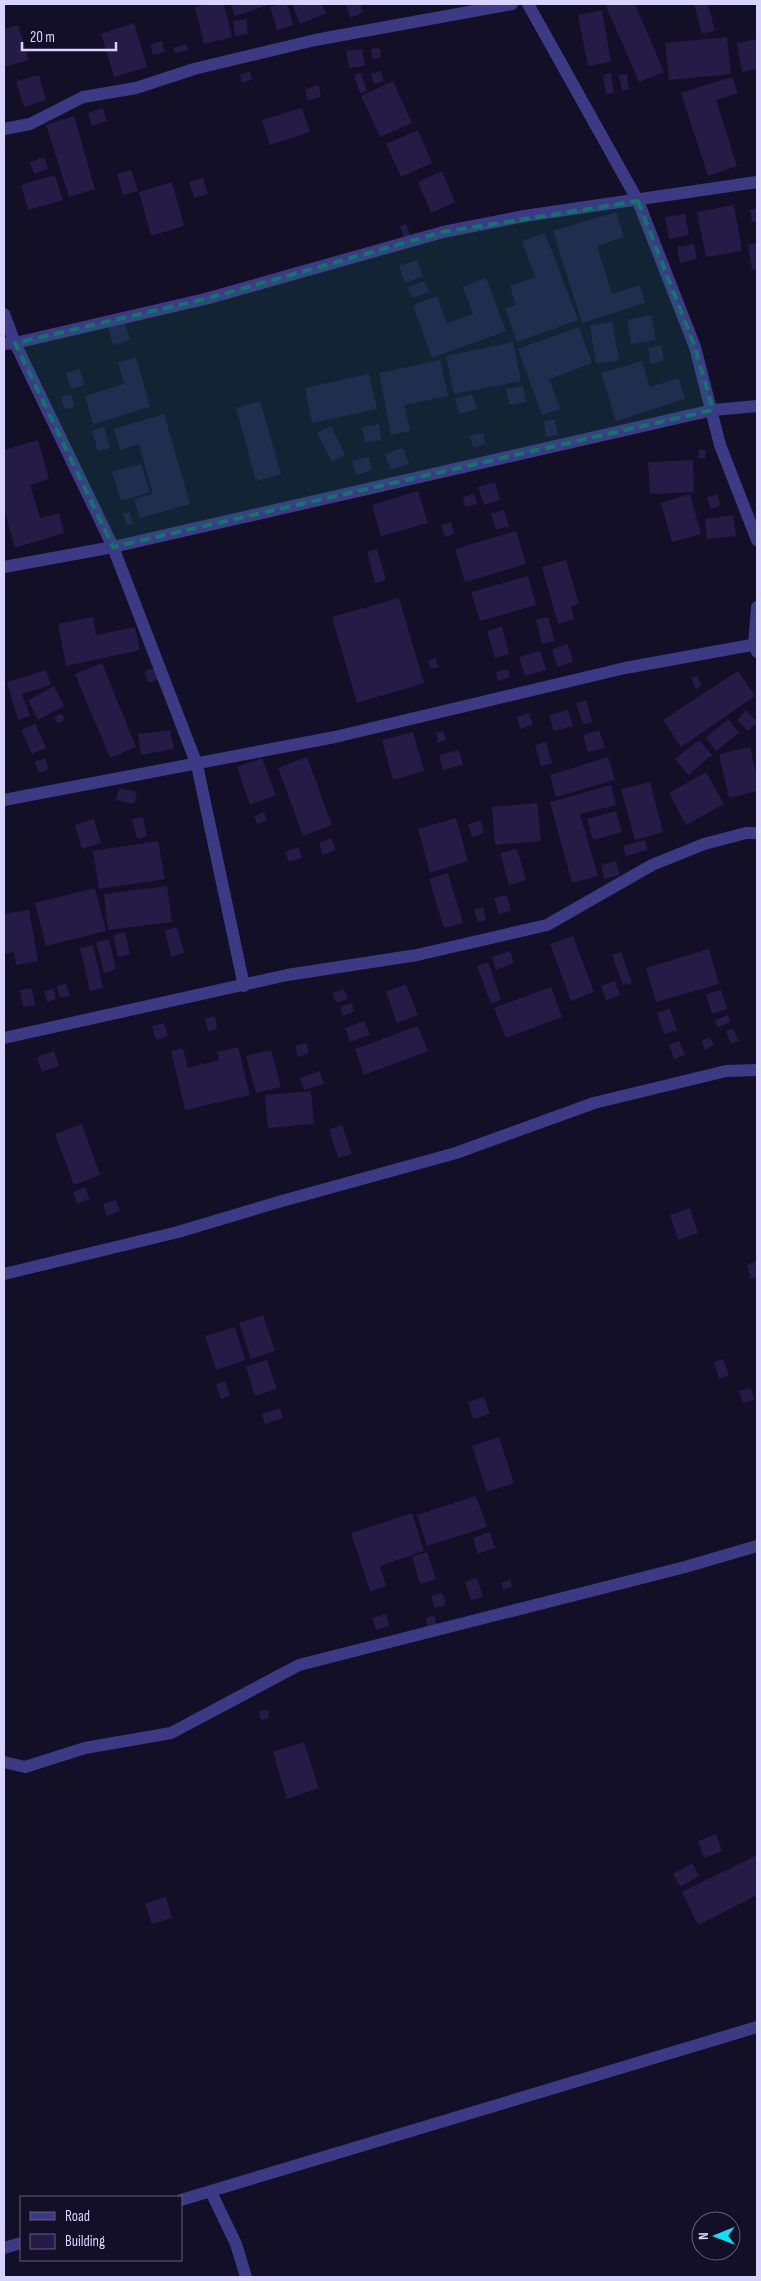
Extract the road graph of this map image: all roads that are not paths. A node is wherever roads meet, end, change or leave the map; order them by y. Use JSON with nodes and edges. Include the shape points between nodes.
{"nodes":[{"id":1,"x":512,"y":4,"type":"edge"},
{"id":2,"x":528,"y":4,"type":"edge"},
{"id":3,"x":4,"y":129,"type":"edge"},
{"id":4,"x":757,"y":182,"type":"edge"},
{"id":5,"x":638,"y":201,"type":"junction"},
{"id":6,"x":4,"y":314,"type":"edge"},
{"id":7,"x":10,"y":344,"type":"edge"},
{"id":8,"x":757,"y":406,"type":"edge"},
{"id":9,"x":713,"y":410,"type":"junction"},
{"id":10,"x":757,"y":540,"type":"edge"},
{"id":11,"x":113,"y":547,"type":"junction"},
{"id":12,"x":4,"y":567,"type":"edge"},
{"id":13,"x":757,"y":607,"type":"edge"},
{"id":14,"x":756,"y":647,"type":"edge"},
{"id":15,"x":197,"y":764,"type":"junction"},
{"id":16,"x":4,"y":800,"type":"edge"},
{"id":17,"x":757,"y":833,"type":"edge"},
{"id":18,"x":244,"y":986,"type":"junction"},
{"id":19,"x":4,"y":1038,"type":"edge"},
{"id":20,"x":757,"y":1070,"type":"edge"},
{"id":21,"x":4,"y":1274,"type":"edge"},
{"id":22,"x":757,"y":1546,"type":"edge"},
{"id":23,"x":4,"y":1762,"type":"edge"},
{"id":24,"x":757,"y":2027,"type":"edge"},
{"id":25,"x":211,"y":2192,"type":"junction"},
{"id":26,"x":182,"y":2200,"type":"edge"},
{"id":27,"x":20,"y":2243,"type":"edge"},
{"id":28,"x":4,"y":2248,"type":"edge"},
{"id":29,"x":246,"y":2277,"type":"edge"}],
"edges":[{"from":1,"to":3,"type":"street","via":[[315,40],[203,67],[136,88],[82,97],[30,124]]},
{"from":2,"to":5,"type":"street"},
{"from":4,"to":5,"type":"street"},
{"from":5,"to":7,"type":"street","via":[[524,216],[443,232],[205,299]]},
{"from":5,"to":9,"type":"street","via":[[695,347]]},
{"from":6,"to":7,"type":"street"},
{"from":7,"to":11,"type":"street"},
{"from":8,"to":9,"type":"street"},
{"from":9,"to":10,"type":"street","via":[[720,445]]},
{"from":9,"to":11,"type":"street"},
{"from":11,"to":12,"type":"street"},
{"from":11,"to":15,"type":"street"},
{"from":13,"to":14,"type":"street"},
{"from":14,"to":15,"type":"street","via":[[624,668],[335,737]]},
{"from":15,"to":16,"type":"street"},
{"from":15,"to":18,"type":"street"},
{"from":17,"to":18,"type":"street","via":[[704,844],[652,865],[547,925],[417,955],[288,975]]},
{"from":18,"to":19,"type":"street"},
{"from":20,"to":21,"type":"street","via":[[726,1071],[594,1103],[456,1154],[178,1232]]},
{"from":22,"to":23,"type":"street","via":[[299,1665],[171,1733],[86,1748],[25,1767]]},
{"from":24,"to":25,"type":"street"},
{"from":25,"to":26,"type":"street"},
{"from":25,"to":29,"type":"street","via":[[236,2244]]},
{"from":27,"to":28,"type":"street"}]}
